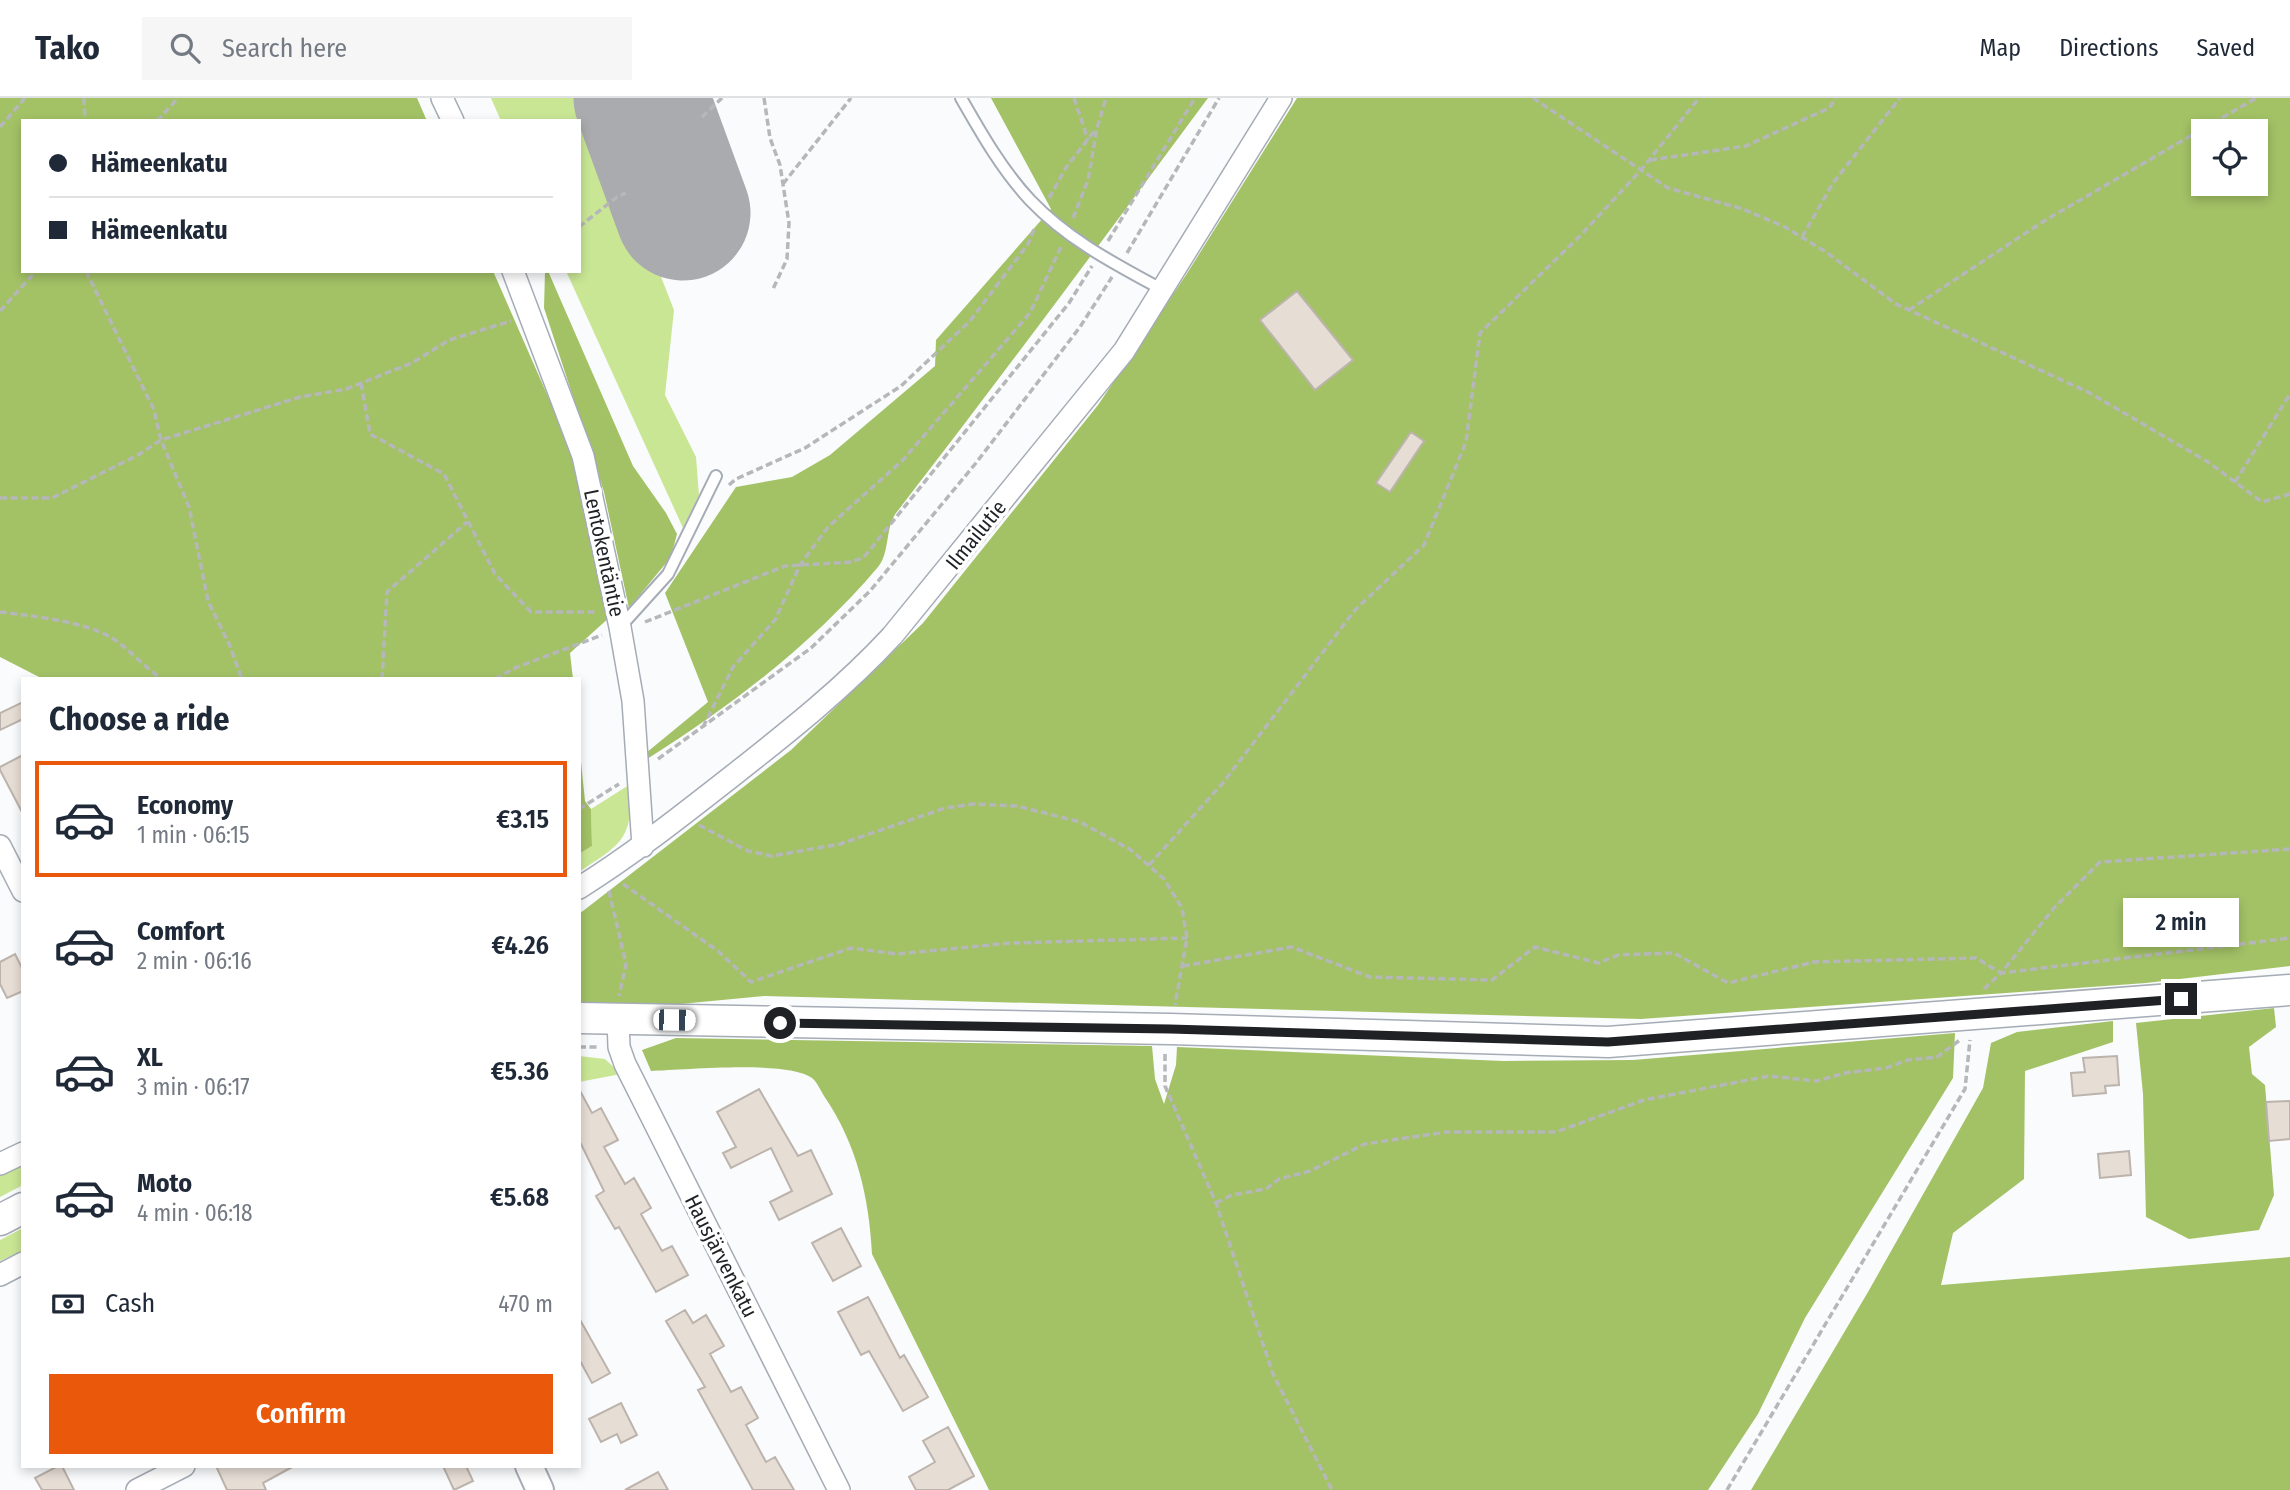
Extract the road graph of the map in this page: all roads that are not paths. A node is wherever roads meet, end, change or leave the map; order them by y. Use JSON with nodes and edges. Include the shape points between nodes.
{"nodes":[{"id":1,"x":442,"y":98,"type":"edge"},
{"id":2,"x":961,"y":98,"type":"edge"},
{"id":3,"x":1281,"y":98,"type":"edge"},
{"id":4,"x":452,"y":119,"type":"edge"},
{"id":5,"x":514,"y":273,"type":"edge"},
{"id":6,"x":1163,"y":290,"type":"junction"},
{"id":7,"x":716,"y":476,"type":"dead end"},
{"id":8,"x":618,"y":620,"type":"junction"},
{"id":9,"x":0,"y":846,"type":"edge"},
{"id":10,"x":643,"y":846,"type":"junction"},
{"id":11,"x":21,"y":887,"type":"edge"},
{"id":12,"x":581,"y":887,"type":"edge"},
{"id":13,"x":2290,"y":990,"type":"edge"},
{"id":14,"x":581,"y":1018,"type":"edge"},
{"id":15,"x":618,"y":1019,"type":"junction"},
{"id":16,"x":21,"y":1154,"type":"edge"},
{"id":17,"x":0,"y":1164,"type":"edge"},
{"id":18,"x":21,"y":1209,"type":"edge"},
{"id":19,"x":0,"y":1220,"type":"edge"},
{"id":20,"x":21,"y":1264,"type":"edge"},
{"id":21,"x":0,"y":1275,"type":"edge"},
{"id":22,"x":180,"y":1468,"type":"edge"},
{"id":23,"x":529,"y":1468,"type":"edge"},
{"id":24,"x":137,"y":1490,"type":"edge"},
{"id":25,"x":540,"y":1490,"type":"edge"},
{"id":26,"x":839,"y":1490,"type":"edge"}],
"edges":[{"from":1,"to":4,"type":"street"},
{"from":2,"to":6,"type":"lane","via":[[991,150],[1041,211],[1099,255]]},
{"from":3,"to":6,"type":"street","name":"Ilmailutie"},
{"from":5,"to":8,"type":"street","name":"Lentokentäntie","via":[[583,456]]},
{"from":6,"to":10,"type":"street","name":"Ilmailutie","via":[[1124,351],[870,661]]},
{"from":7,"to":8,"type":"lane","via":[[668,574]]},
{"from":8,"to":10,"type":"street","name":"Lentokentäntie","via":[[645,768]]},
{"from":9,"to":11,"type":"street"},
{"from":10,"to":12,"type":"street","name":"Ilmailutie"},
{"from":13,"to":15,"type":"main road","via":[[1971,1023],[1608,1042]]},
{"from":14,"to":15,"type":"main road"},
{"from":15,"to":26,"type":"street","name":"Hausjärvenkatu","via":[[625,1064]]},
{"from":16,"to":17,"type":"street"},
{"from":18,"to":19,"type":"main road"},
{"from":20,"to":21,"type":"street"},
{"from":22,"to":24,"type":"street"},
{"from":23,"to":25,"type":"street"}]}
